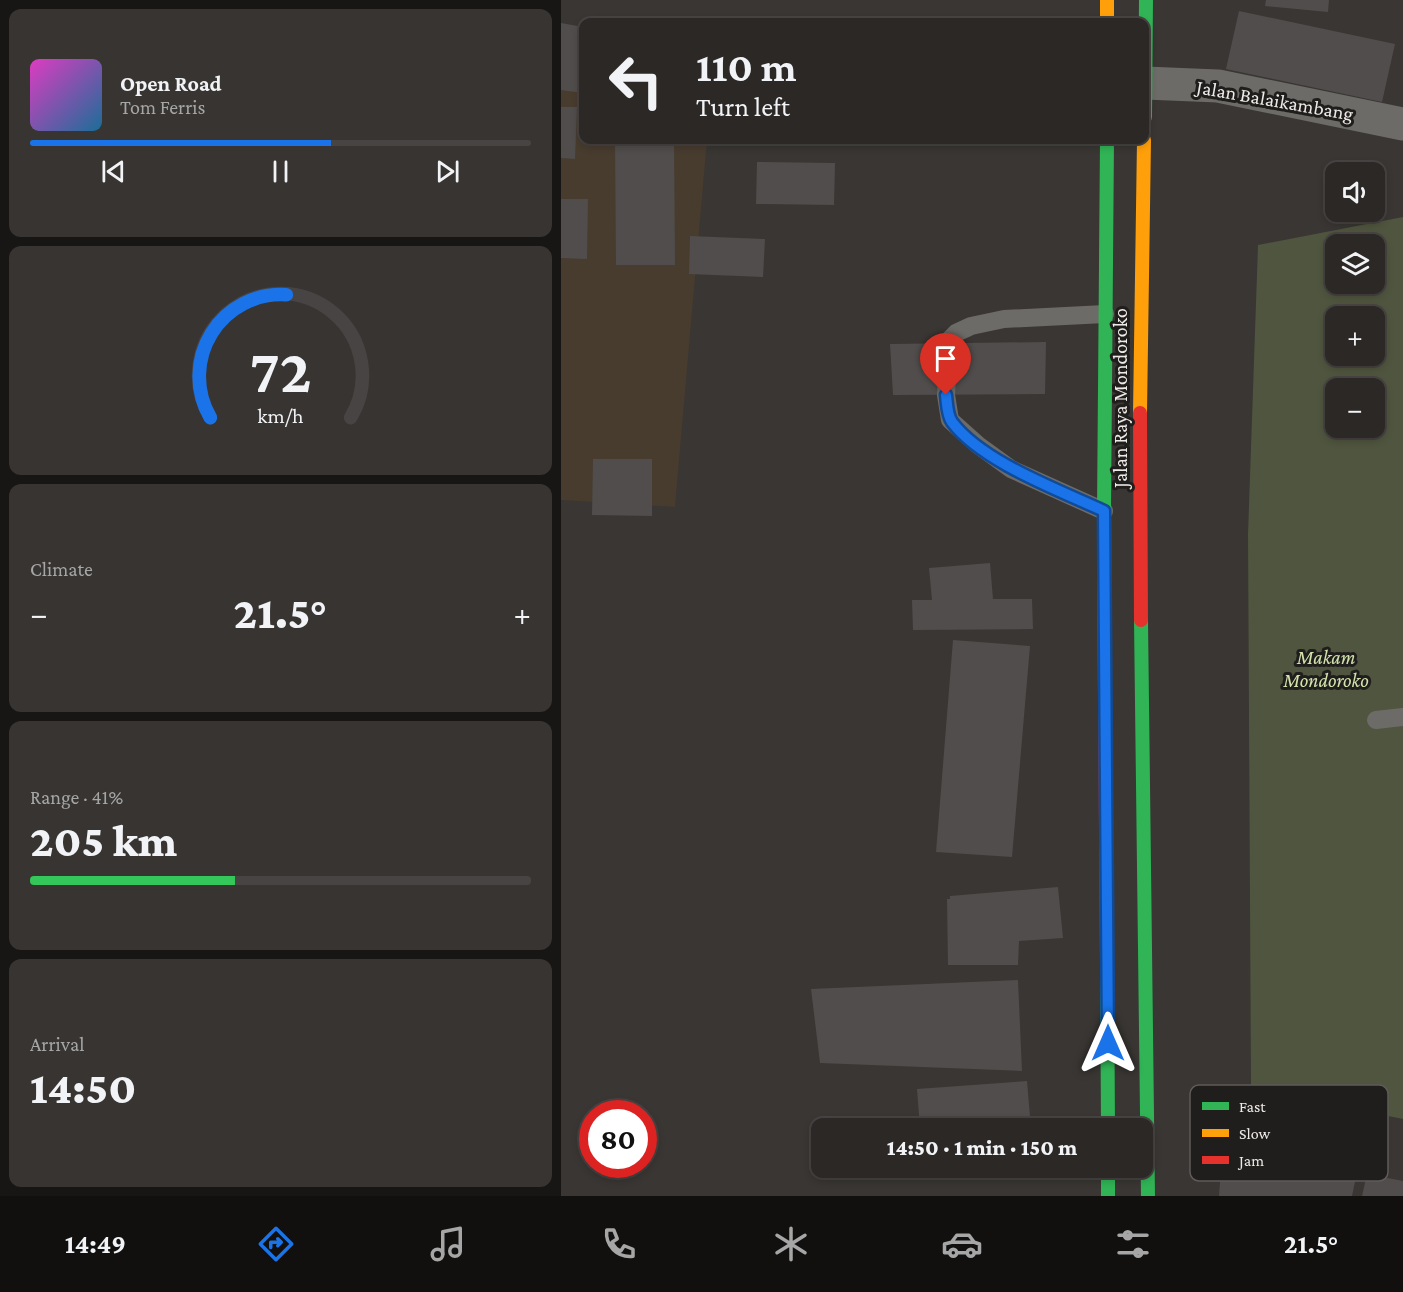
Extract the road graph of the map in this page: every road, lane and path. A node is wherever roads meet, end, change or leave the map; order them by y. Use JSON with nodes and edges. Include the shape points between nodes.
{"nodes":[{"id":1,"x":1107,"y":0,"type":"edge"},
{"id":2,"x":1146,"y":0,"type":"edge"},
{"id":3,"x":1107,"y":18,"type":"edge"},
{"id":4,"x":1146,"y":18,"type":"edge"},
{"id":5,"x":1149,"y":82,"type":"edge"},
{"id":6,"x":1403,"y":123,"type":"edge"},
{"id":7,"x":1107,"y":144,"type":"edge"},
{"id":8,"x":1144,"y":144,"type":"edge"},
{"id":9,"x":1105,"y":314,"type":"junction"},
{"id":10,"x":1122,"y":511,"type":"junction"},
{"id":11,"x":1403,"y":717,"type":"edge"},
{"id":12,"x":1376,"y":720,"type":"dead end"},
{"id":13,"x":1108,"y":1118,"type":"edge"},
{"id":14,"x":1108,"y":1178,"type":"edge"},
{"id":15,"x":1108,"y":1196,"type":"edge"},
{"id":16,"x":1148,"y":1196,"type":"edge"}],
"edges":[{"from":1,"to":3,"type":"highway"},
{"from":2,"to":4,"type":"highway"},
{"from":5,"to":6,"type":"street","name":"Jalan Balaikambang","via":[[1218,87]]},
{"from":7,"to":9,"type":"highway","name":"Jalan Raya Mondoroko"},
{"from":8,"to":10,"type":"highway","name":"Jalan Raya Mondoroko","via":[[1140,290]]},
{"from":9,"to":10,"type":"highway","name":"Jalan Raya Mondoroko"},
{"from":9,"to":10,"type":"lane","via":[[1005,319],[956,333],[949,340],[946,395],[950,420],[1011,469]]},
{"from":10,"to":13,"type":"highway","name":"Jalan Raya Mondoroko"},
{"from":10,"to":16,"type":"highway","name":"Jalan Raya Mondoroko"},
{"from":11,"to":12,"type":"lane"},
{"from":14,"to":15,"type":"highway"}]}
